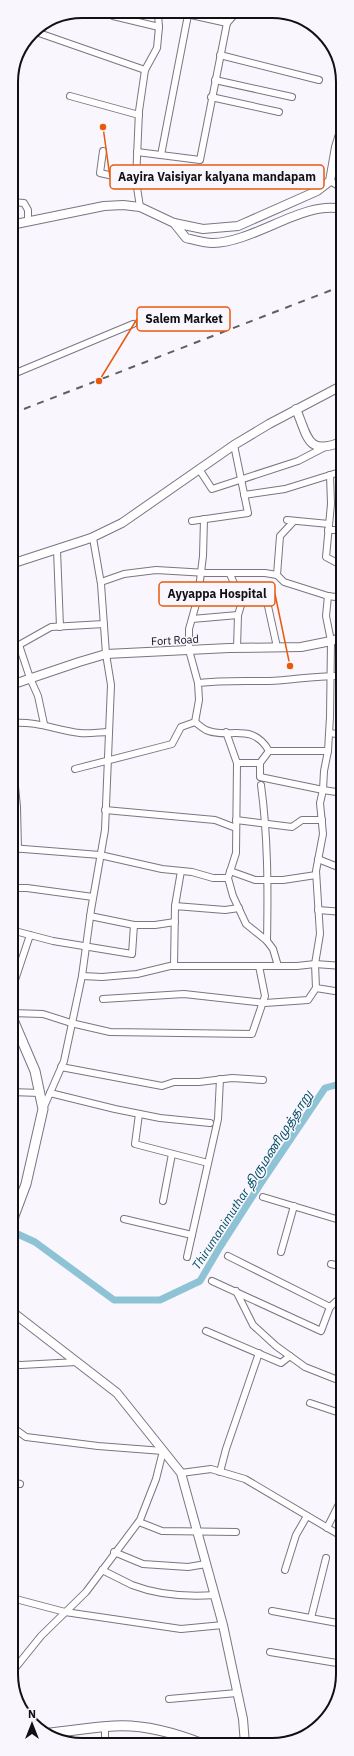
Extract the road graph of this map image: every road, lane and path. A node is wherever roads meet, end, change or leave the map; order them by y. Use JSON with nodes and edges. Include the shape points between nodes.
{"nodes":[{"id":1,"x":122,"y":18,"type":"edge"},
{"id":2,"x":158,"y":18,"type":"edge"},
{"id":3,"x":187,"y":18,"type":"edge"},
{"id":4,"x":206,"y":18,"type":"edge"},
{"id":5,"x":228,"y":18,"type":"edge"},
{"id":6,"x":231,"y":18,"type":"edge"},
{"id":7,"x":227,"y":22,"type":"junction"},
{"id":8,"x":160,"y":27,"type":"junction"},
{"id":9,"x":41,"y":34,"type":"edge"},
{"id":10,"x":220,"y":55,"type":"junction"},
{"id":11,"x":146,"y":70,"type":"junction"},
{"id":12,"x":215,"y":80,"type":"junction"},
{"id":13,"x":319,"y":80,"type":"dead end"},
{"id":14,"x":70,"y":96,"type":"dead end"},
{"id":15,"x":211,"y":97,"type":"junction"},
{"id":16,"x":292,"y":97,"type":"dead end"},
{"id":17,"x":279,"y":112,"type":"dead end"},
{"id":18,"x":139,"y":115,"type":"junction"},
{"id":19,"x":336,"y":147,"type":"edge"},
{"id":20,"x":103,"y":151,"type":"dead end"},
{"id":21,"x":137,"y":152,"type":"junction"},
{"id":22,"x":161,"y":155,"type":"junction"},
{"id":23,"x":136,"y":181,"type":"junction"},
{"id":24,"x":330,"y":181,"type":"junction"},
{"id":25,"x":336,"y":184,"type":"edge"},
{"id":26,"x":18,"y":203,"type":"edge"},
{"id":27,"x":140,"y":207,"type":"junction"},
{"id":28,"x":336,"y":207,"type":"edge"},
{"id":29,"x":28,"y":222,"type":"junction"},
{"id":30,"x":174,"y":223,"type":"junction"},
{"id":31,"x":18,"y":224,"type":"edge"},
{"id":32,"x":133,"y":324,"type":"dead end"},
{"id":33,"x":18,"y":372,"type":"edge"},
{"id":34,"x":336,"y":388,"type":"edge"},
{"id":35,"x":296,"y":409,"type":"junction"},
{"id":36,"x":336,"y":443,"type":"edge"},
{"id":37,"x":234,"y":445,"type":"junction"},
{"id":38,"x":325,"y":447,"type":"junction"},
{"id":39,"x":199,"y":469,"type":"junction"},
{"id":40,"x":336,"y":473,"type":"edge"},
{"id":41,"x":330,"y":475,"type":"junction"},
{"id":42,"x":240,"y":480,"type":"junction"},
{"id":43,"x":244,"y":495,"type":"junction"},
{"id":44,"x":204,"y":520,"type":"junction"},
{"id":45,"x":287,"y":520,"type":"dead end"},
{"id":46,"x":192,"y":521,"type":"dead end"},
{"id":47,"x":294,"y":521,"type":"junction"},
{"id":48,"x":329,"y":527,"type":"junction"},
{"id":49,"x":336,"y":529,"type":"edge"},
{"id":50,"x":93,"y":538,"type":"junction"},
{"id":51,"x":58,"y":550,"type":"junction"},
{"id":52,"x":18,"y":562,"type":"edge"},
{"id":53,"x":336,"y":562,"type":"edge"},
{"id":54,"x":201,"y":573,"type":"junction"},
{"id":55,"x":230,"y":574,"type":"junction"},
{"id":56,"x":277,"y":575,"type":"junction"},
{"id":57,"x":101,"y":582,"type":"junction"},
{"id":58,"x":328,"y":596,"type":"junction"},
{"id":59,"x":336,"y":597,"type":"edge"},
{"id":60,"x":242,"y":602,"type":"junction"},
{"id":61,"x":238,"y":615,"type":"junction"},
{"id":62,"x":192,"y":619,"type":"junction"},
{"id":63,"x":104,"y":624,"type":"junction"},
{"id":64,"x":60,"y":627,"type":"junction"},
{"id":65,"x":336,"y":639,"type":"edge"},
{"id":66,"x":331,"y":641,"type":"junction"},
{"id":67,"x":19,"y":645,"type":"joint"},
{"id":68,"x":276,"y":647,"type":"junction"},
{"id":69,"x":237,"y":648,"type":"junction"},
{"id":70,"x":189,"y":650,"type":"junction"},
{"id":71,"x":106,"y":654,"type":"junction"},
{"id":72,"x":330,"y":676,"type":"junction"},
{"id":73,"x":336,"y":676,"type":"edge"},
{"id":74,"x":30,"y":678,"type":"junction"},
{"id":75,"x":18,"y":682,"type":"edge"},
{"id":76,"x":198,"y":683,"type":"junction"},
{"id":77,"x":18,"y":722,"type":"edge"},
{"id":78,"x":196,"y":722,"type":"junction"},
{"id":79,"x":44,"y":724,"type":"junction"},
{"id":80,"x":109,"y":732,"type":"junction"},
{"id":81,"x":226,"y":732,"type":"junction"},
{"id":82,"x":330,"y":733,"type":"junction"},
{"id":83,"x":336,"y":734,"type":"edge"},
{"id":84,"x":328,"y":750,"type":"junction"},
{"id":85,"x":269,"y":751,"type":"junction"},
{"id":86,"x":107,"y":760,"type":"junction"},
{"id":87,"x":237,"y":763,"type":"junction"},
{"id":88,"x":260,"y":763,"type":"junction"},
{"id":89,"x":75,"y":769,"type":"dead end"},
{"id":90,"x":261,"y":785,"type":"dead end"},
{"id":91,"x":323,"y":790,"type":"junction"},
{"id":92,"x":336,"y":792,"type":"edge"},
{"id":93,"x":105,"y":810,"type":"junction"},
{"id":94,"x":236,"y":820,"type":"junction"},
{"id":95,"x":322,"y":820,"type":"junction"},
{"id":96,"x":266,"y":823,"type":"junction"},
{"id":97,"x":236,"y":828,"type":"junction"},
{"id":98,"x":18,"y":849,"type":"edge"},
{"id":99,"x":100,"y":855,"type":"junction"},
{"id":100,"x":318,"y":859,"type":"junction"},
{"id":101,"x":336,"y":866,"type":"edge"},
{"id":102,"x":181,"y":871,"type":"junction"},
{"id":103,"x":230,"y":871,"type":"junction"},
{"id":104,"x":316,"y":875,"type":"junction"},
{"id":105,"x":228,"y":878,"type":"junction"},
{"id":106,"x":268,"y":880,"type":"junction"},
{"id":107,"x":18,"y":888,"type":"edge"},
{"id":108,"x":93,"y":897,"type":"junction"},
{"id":109,"x":175,"y":906,"type":"junction"},
{"id":110,"x":239,"y":908,"type":"junction"},
{"id":111,"x":318,"y":910,"type":"junction"},
{"id":112,"x":336,"y":911,"type":"edge"},
{"id":113,"x":90,"y":916,"type":"junction"},
{"id":114,"x":175,"y":922,"type":"junction"},
{"id":115,"x":134,"y":924,"type":"junction"},
{"id":116,"x":18,"y":932,"type":"edge"},
{"id":117,"x":30,"y":935,"type":"junction"},
{"id":118,"x":267,"y":941,"type":"junction"},
{"id":119,"x":86,"y":946,"type":"junction"},
{"id":120,"x":315,"y":964,"type":"junction"},
{"id":121,"x":174,"y":966,"type":"junction"},
{"id":122,"x":259,"y":966,"type":"junction"},
{"id":123,"x":278,"y":966,"type":"junction"},
{"id":124,"x":336,"y":966,"type":"edge"},
{"id":125,"x":18,"y":971,"type":"edge"},
{"id":126,"x":82,"y":976,"type":"junction"},
{"id":127,"x":316,"y":988,"type":"junction"},
{"id":128,"x":336,"y":991,"type":"edge"},
{"id":129,"x":103,"y":999,"type":"dead end"},
{"id":130,"x":263,"y":1003,"type":"junction"},
{"id":131,"x":18,"y":1014,"type":"edge"},
{"id":132,"x":71,"y":1023,"type":"junction"},
{"id":133,"x":18,"y":1031,"type":"edge"},
{"id":134,"x":61,"y":1067,"type":"junction"},
{"id":135,"x":220,"y":1079,"type":"junction"},
{"id":136,"x":263,"y":1080,"type":"dead end"},
{"id":137,"x":18,"y":1092,"type":"edge"},
{"id":138,"x":40,"y":1093,"type":"junction"},
{"id":139,"x":50,"y":1093,"type":"junction"},
{"id":140,"x":43,"y":1109,"type":"junction"},
{"id":141,"x":139,"y":1114,"type":"junction"},
{"id":142,"x":210,"y":1123,"type":"dead end"},
{"id":143,"x":172,"y":1154,"type":"junction"},
{"id":144,"x":208,"y":1163,"type":"junction"},
{"id":145,"x":263,"y":1197,"type":"dead end"},
{"id":146,"x":163,"y":1201,"type":"dead end"},
{"id":147,"x":18,"y":1205,"type":"edge"},
{"id":148,"x":294,"y":1206,"type":"junction"},
{"id":149,"x":124,"y":1219,"type":"dead end"},
{"id":150,"x":336,"y":1219,"type":"edge"},
{"id":151,"x":192,"y":1235,"type":"junction"},
{"id":152,"x":281,"y":1252,"type":"dead end"},
{"id":153,"x":228,"y":1256,"type":"dead end"},
{"id":154,"x":187,"y":1257,"type":"dead end"},
{"id":155,"x":331,"y":1264,"type":"dead end"},
{"id":156,"x":336,"y":1265,"type":"edge"},
{"id":157,"x":212,"y":1281,"type":"dead end"},
{"id":158,"x":236,"y":1291,"type":"junction"},
{"id":159,"x":336,"y":1302,"type":"edge"},
{"id":160,"x":330,"y":1307,"type":"junction"},
{"id":161,"x":18,"y":1316,"type":"edge"},
{"id":162,"x":206,"y":1331,"type":"dead end"},
{"id":163,"x":259,"y":1353,"type":"junction"},
{"id":164,"x":290,"y":1356,"type":"junction"},
{"id":165,"x":77,"y":1362,"type":"junction"},
{"id":166,"x":18,"y":1365,"type":"edge"},
{"id":167,"x":336,"y":1379,"type":"edge"},
{"id":168,"x":310,"y":1403,"type":"dead end"},
{"id":169,"x":336,"y":1412,"type":"edge"},
{"id":170,"x":18,"y":1431,"type":"edge"},
{"id":171,"x":163,"y":1451,"type":"junction"},
{"id":172,"x":220,"y":1472,"type":"junction"},
{"id":173,"x":181,"y":1473,"type":"junction"},
{"id":174,"x":336,"y":1509,"type":"edge"},
{"id":175,"x":307,"y":1516,"type":"junction"},
{"id":176,"x":139,"y":1522,"type":"junction"},
{"id":177,"x":326,"y":1528,"type":"junction"},
{"id":178,"x":197,"y":1532,"type":"junction"},
{"id":179,"x":236,"y":1532,"type":"dead end"},
{"id":180,"x":336,"y":1533,"type":"edge"},
{"id":181,"x":114,"y":1552,"type":"junction"},
{"id":182,"x":326,"y":1558,"type":"dead end"},
{"id":183,"x":206,"y":1564,"type":"junction"},
{"id":184,"x":102,"y":1570,"type":"junction"},
{"id":185,"x":285,"y":1570,"type":"dead end"},
{"id":186,"x":215,"y":1595,"type":"junction"},
{"id":187,"x":18,"y":1600,"type":"edge"},
{"id":188,"x":272,"y":1611,"type":"dead end"},
{"id":189,"x":65,"y":1612,"type":"junction"},
{"id":190,"x":311,"y":1618,"type":"junction"},
{"id":191,"x":336,"y":1623,"type":"edge"},
{"id":192,"x":223,"y":1625,"type":"junction"},
{"id":193,"x":270,"y":1652,"type":"dead end"},
{"id":194,"x":336,"y":1663,"type":"edge"},
{"id":195,"x":18,"y":1665,"type":"edge"},
{"id":196,"x":237,"y":1693,"type":"junction"},
{"id":197,"x":169,"y":1699,"type":"dead end"},
{"id":198,"x":105,"y":1727,"type":"junction"},
{"id":199,"x":56,"y":1732,"type":"edge"},
{"id":200,"x":105,"y":1738,"type":"edge"},
{"id":201,"x":188,"y":1738,"type":"edge"},
{"id":202,"x":245,"y":1738,"type":"edge"}],
"edges":[{"from":1,"to":8,"type":"street"},
{"from":2,"to":8,"type":"street"},
{"from":3,"to":22,"type":"street"},
{"from":4,"to":7,"type":"street"},
{"from":5,"to":7,"type":"street"},
{"from":6,"to":7,"type":"street"},
{"from":7,"to":10,"type":"street"},
{"from":8,"to":11,"type":"street","via":[[157,48]]},
{"from":9,"to":11,"type":"street"},
{"from":10,"to":12,"type":"street"},
{"from":10,"to":13,"type":"street"},
{"from":11,"to":18,"type":"street"},
{"from":12,"to":15,"type":"street"},
{"from":12,"to":16,"type":"street"},
{"from":14,"to":18,"type":"street"},
{"from":15,"to":17,"type":"street"},
{"from":15,"to":22,"type":"street","via":[[200,160]]},
{"from":18,"to":21,"type":"street"},
{"from":19,"to":24,"type":"street"},
{"from":20,"to":23,"type":"street","via":[[100,173]]},
{"from":21,"to":22,"type":"street"},
{"from":21,"to":23,"type":"street"},
{"from":23,"to":27,"type":"street"},
{"from":24,"to":25,"type":"street"},
{"from":24,"to":30,"type":"street","via":[[317,191],[238,226],[203,229]]},
{"from":26,"to":29,"type":"street","via":[[24,203],[28,210]]},
{"from":27,"to":29,"type":"street","via":[[123,204],[104,206]]},
{"from":27,"to":30,"type":"street"},
{"from":28,"to":30,"type":"street","via":[[307,212],[241,237],[213,243],[186,238]]},
{"from":29,"to":31,"type":"street"},
{"from":32,"to":33,"type":"street"},
{"from":34,"to":35,"type":"street"},
{"from":35,"to":37,"type":"street"},
{"from":35,"to":38,"type":"street","via":[[310,443],[316,447]]},
{"from":36,"to":38,"type":"street"},
{"from":37,"to":39,"type":"street"},
{"from":37,"to":42,"type":"street"},
{"from":38,"to":42,"type":"street","via":[[298,461]]},
{"from":39,"to":42,"type":"street","via":[[212,490]]},
{"from":39,"to":50,"type":"street","via":[[122,523]]},
{"from":40,"to":41,"type":"street"},
{"from":41,"to":43,"type":"street","via":[[285,490]]},
{"from":41,"to":48,"type":"street"},
{"from":42,"to":43,"type":"street"},
{"from":43,"to":44,"type":"street","via":[[248,513]]},
{"from":44,"to":46,"type":"street"},
{"from":44,"to":54,"type":"street"},
{"from":45,"to":47,"type":"street"},
{"from":47,"to":48,"type":"street"},
{"from":47,"to":56,"type":"street","via":[[280,536]]},
{"from":48,"to":49,"type":"street"},
{"from":48,"to":53,"type":"street","via":[[326,557]]},
{"from":50,"to":51,"type":"street"},
{"from":50,"to":57,"type":"street"},
{"from":51,"to":52,"type":"street"},
{"from":51,"to":64,"type":"street"},
{"from":54,"to":55,"type":"street"},
{"from":54,"to":57,"type":"street","via":[[156,570],[124,574]]},
{"from":54,"to":62,"type":"street"},
{"from":55,"to":56,"type":"street"},
{"from":55,"to":60,"type":"street"},
{"from":56,"to":58,"type":"street","via":[[284,582]]},
{"from":57,"to":63,"type":"street"},
{"from":58,"to":59,"type":"street"},
{"from":58,"to":66,"type":"street","via":[[326,616]]},
{"from":60,"to":61,"type":"street"},
{"from":60,"to":68,"type":"street","via":[[266,598]]},
{"from":61,"to":62,"type":"street"},
{"from":61,"to":69,"type":"street"},
{"from":62,"to":70,"type":"street","via":[[189,629]]},
{"from":63,"to":64,"type":"street"},
{"from":63,"to":71,"type":"street"},
{"from":64,"to":67,"type":"street","via":[[51,628]]},
{"from":65,"to":66,"type":"street","name":"Fort Road"},
{"from":66,"to":68,"type":"street","name":"Fort Road","via":[[301,647]]},
{"from":66,"to":72,"type":"street"},
{"from":67,"to":74,"type":"street"},
{"from":68,"to":69,"type":"street","name":"Fort Road"},
{"from":69,"to":70,"type":"street","name":"Fort Road"},
{"from":70,"to":71,"type":"street","name":"Fort Road"},
{"from":70,"to":76,"type":"street"},
{"from":71,"to":74,"type":"street","name":"Fort Road"},
{"from":71,"to":80,"type":"street","via":[[111,685]]},
{"from":72,"to":73,"type":"street"},
{"from":72,"to":76,"type":"street"},
{"from":72,"to":82,"type":"street"},
{"from":74,"to":75,"type":"street","name":"Fort Road"},
{"from":74,"to":79,"type":"street","via":[[38,696]]},
{"from":76,"to":78,"type":"street"},
{"from":77,"to":79,"type":"street"},
{"from":78,"to":81,"type":"street","via":[[206,730]]},
{"from":78,"to":86,"type":"street","via":[[181,727],[172,744],[141,754]]},
{"from":79,"to":80,"type":"street","via":[[81,733]]},
{"from":80,"to":86,"type":"street"},
{"from":81,"to":85,"type":"street","via":[[245,733],[264,742]]},
{"from":81,"to":87,"type":"street"},
{"from":82,"to":83,"type":"street"},
{"from":82,"to":84,"type":"street"},
{"from":84,"to":85,"type":"street"},
{"from":84,"to":91,"type":"street"},
{"from":85,"to":88,"type":"street"},
{"from":86,"to":89,"type":"street"},
{"from":86,"to":93,"type":"street"},
{"from":87,"to":88,"type":"street"},
{"from":87,"to":94,"type":"street"},
{"from":88,"to":91,"type":"street","via":[[260,777]]},
{"from":90,"to":96,"type":"street"},
{"from":91,"to":92,"type":"street"},
{"from":91,"to":95,"type":"street","via":[[320,803]]},
{"from":93,"to":97,"type":"street","via":[[215,820]]},
{"from":93,"to":99,"type":"street"},
{"from":94,"to":96,"type":"street"},
{"from":94,"to":97,"type":"street"},
{"from":95,"to":96,"type":"street","via":[[302,820],[292,827]]},
{"from":95,"to":100,"type":"street","via":[[323,834]]},
{"from":96,"to":106,"type":"street"},
{"from":97,"to":103,"type":"street","via":[[236,853]]},
{"from":98,"to":99,"type":"street"},
{"from":99,"to":102,"type":"street"},
{"from":99,"to":108,"type":"street"},
{"from":100,"to":101,"type":"street"},
{"from":100,"to":104,"type":"street"},
{"from":102,"to":105,"type":"street","via":[[213,878]]},
{"from":102,"to":109,"type":"street"},
{"from":103,"to":105,"type":"street"},
{"from":103,"to":106,"type":"street","via":[[255,880]]},
{"from":104,"to":106,"type":"street"},
{"from":104,"to":111,"type":"street"},
{"from":105,"to":110,"type":"street"},
{"from":106,"to":118,"type":"street"},
{"from":107,"to":108,"type":"street"},
{"from":108,"to":113,"type":"street"},
{"from":109,"to":110,"type":"street","via":[[225,910]]},
{"from":109,"to":114,"type":"street"},
{"from":110,"to":118,"type":"street","via":[[246,924]]},
{"from":111,"to":112,"type":"street"},
{"from":111,"to":120,"type":"street","via":[[320,934]]},
{"from":113,"to":115,"type":"street"},
{"from":113,"to":119,"type":"street"},
{"from":114,"to":115,"type":"street","via":[[155,925]]},
{"from":114,"to":121,"type":"street"},
{"from":115,"to":119,"type":"street","via":[[132,954]]},
{"from":116,"to":117,"type":"street"},
{"from":117,"to":119,"type":"street"},
{"from":117,"to":125,"type":"street"},
{"from":118,"to":123,"type":"street","via":[[273,949]]},
{"from":119,"to":126,"type":"street"},
{"from":120,"to":123,"type":"street"},
{"from":120,"to":124,"type":"street"},
{"from":120,"to":127,"type":"street"},
{"from":121,"to":122,"type":"street"},
{"from":121,"to":126,"type":"street","via":[[137,974]]},
{"from":122,"to":123,"type":"street"},
{"from":122,"to":130,"type":"street","via":[[265,996]]},
{"from":126,"to":132,"type":"street"},
{"from":127,"to":128,"type":"street"},
{"from":127,"to":130,"type":"street","via":[[308,1000]]},
{"from":129,"to":130,"type":"street","via":[[184,994]]},
{"from":130,"to":132,"type":"street","via":[[252,1034],[110,1032]]},
{"from":131,"to":132,"type":"street","via":[[43,1014]]},
{"from":132,"to":134,"type":"street"},
{"from":133,"to":138,"type":"main road","via":[[35,1071]]},
{"from":134,"to":135,"type":"street","via":[[162,1086],[174,1082]]},
{"from":134,"to":139,"type":"street"},
{"from":135,"to":136,"type":"street"},
{"from":135,"to":144,"type":"street","via":[[218,1119]]},
{"from":137,"to":138,"type":"street"},
{"from":138,"to":140,"type":"main road"},
{"from":139,"to":140,"type":"street"},
{"from":139,"to":141,"type":"street"},
{"from":140,"to":147,"type":"main road","via":[[26,1184]]},
{"from":141,"to":142,"type":"street"},
{"from":141,"to":143,"type":"street","via":[[135,1144]]},
{"from":143,"to":144,"type":"street"},
{"from":143,"to":146,"type":"street"},
{"from":144,"to":151,"type":"street"},
{"from":145,"to":148,"type":"street"},
{"from":148,"to":150,"type":"street"},
{"from":148,"to":152,"type":"street"},
{"from":149,"to":151,"type":"street"},
{"from":151,"to":154,"type":"street"},
{"from":153,"to":160,"type":"street"},
{"from":155,"to":156,"type":"street"},
{"from":157,"to":158,"type":"street"},
{"from":158,"to":160,"type":"street","via":[[321,1331]]},
{"from":158,"to":164,"type":"street","via":[[253,1325]]},
{"from":159,"to":160,"type":"street"},
{"from":161,"to":165,"type":"street"},
{"from":162,"to":163,"type":"street"},
{"from":163,"to":164,"type":"street","via":[[281,1363]]},
{"from":163,"to":172,"type":"street"},
{"from":164,"to":167,"type":"street","via":[[305,1367]]},
{"from":165,"to":166,"type":"street"},
{"from":165,"to":171,"type":"street","via":[[117,1393]]},
{"from":168,"to":169,"type":"street"},
{"from":170,"to":171,"type":"street","via":[[26,1437]]},
{"from":171,"to":173,"type":"street"},
{"from":171,"to":176,"type":"street","via":[[156,1479]]},
{"from":172,"to":173,"type":"street","via":[[211,1469]]},
{"from":172,"to":175,"type":"street","via":[[245,1479]]},
{"from":173,"to":178,"type":"street"},
{"from":174,"to":177,"type":"street"},
{"from":175,"to":177,"type":"street"},
{"from":175,"to":185,"type":"street","via":[[296,1535]]},
{"from":176,"to":178,"type":"street","via":[[162,1531]]},
{"from":176,"to":181,"type":"street"},
{"from":177,"to":180,"type":"street"},
{"from":178,"to":179,"type":"street"},
{"from":178,"to":183,"type":"street"},
{"from":181,"to":183,"type":"street","via":[[143,1564],[188,1567]]},
{"from":181,"to":184,"type":"street"},
{"from":182,"to":190,"type":"street"},
{"from":183,"to":186,"type":"street"},
{"from":184,"to":186,"type":"street","via":[[133,1585],[163,1592],[190,1596]]},
{"from":184,"to":189,"type":"street","via":[[86,1592]]},
{"from":186,"to":192,"type":"street"},
{"from":187,"to":189,"type":"street"},
{"from":188,"to":190,"type":"street"},
{"from":189,"to":192,"type":"street","via":[[181,1629]]},
{"from":189,"to":195,"type":"street"},
{"from":190,"to":191,"type":"street"},
{"from":192,"to":196,"type":"street"},
{"from":193,"to":194,"type":"street"},
{"from":196,"to":197,"type":"street"},
{"from":196,"to":202,"type":"street"},
{"from":198,"to":199,"type":"main road"},
{"from":198,"to":200,"type":"street"},
{"from":198,"to":201,"type":"main road","via":[[150,1728]]}]}
